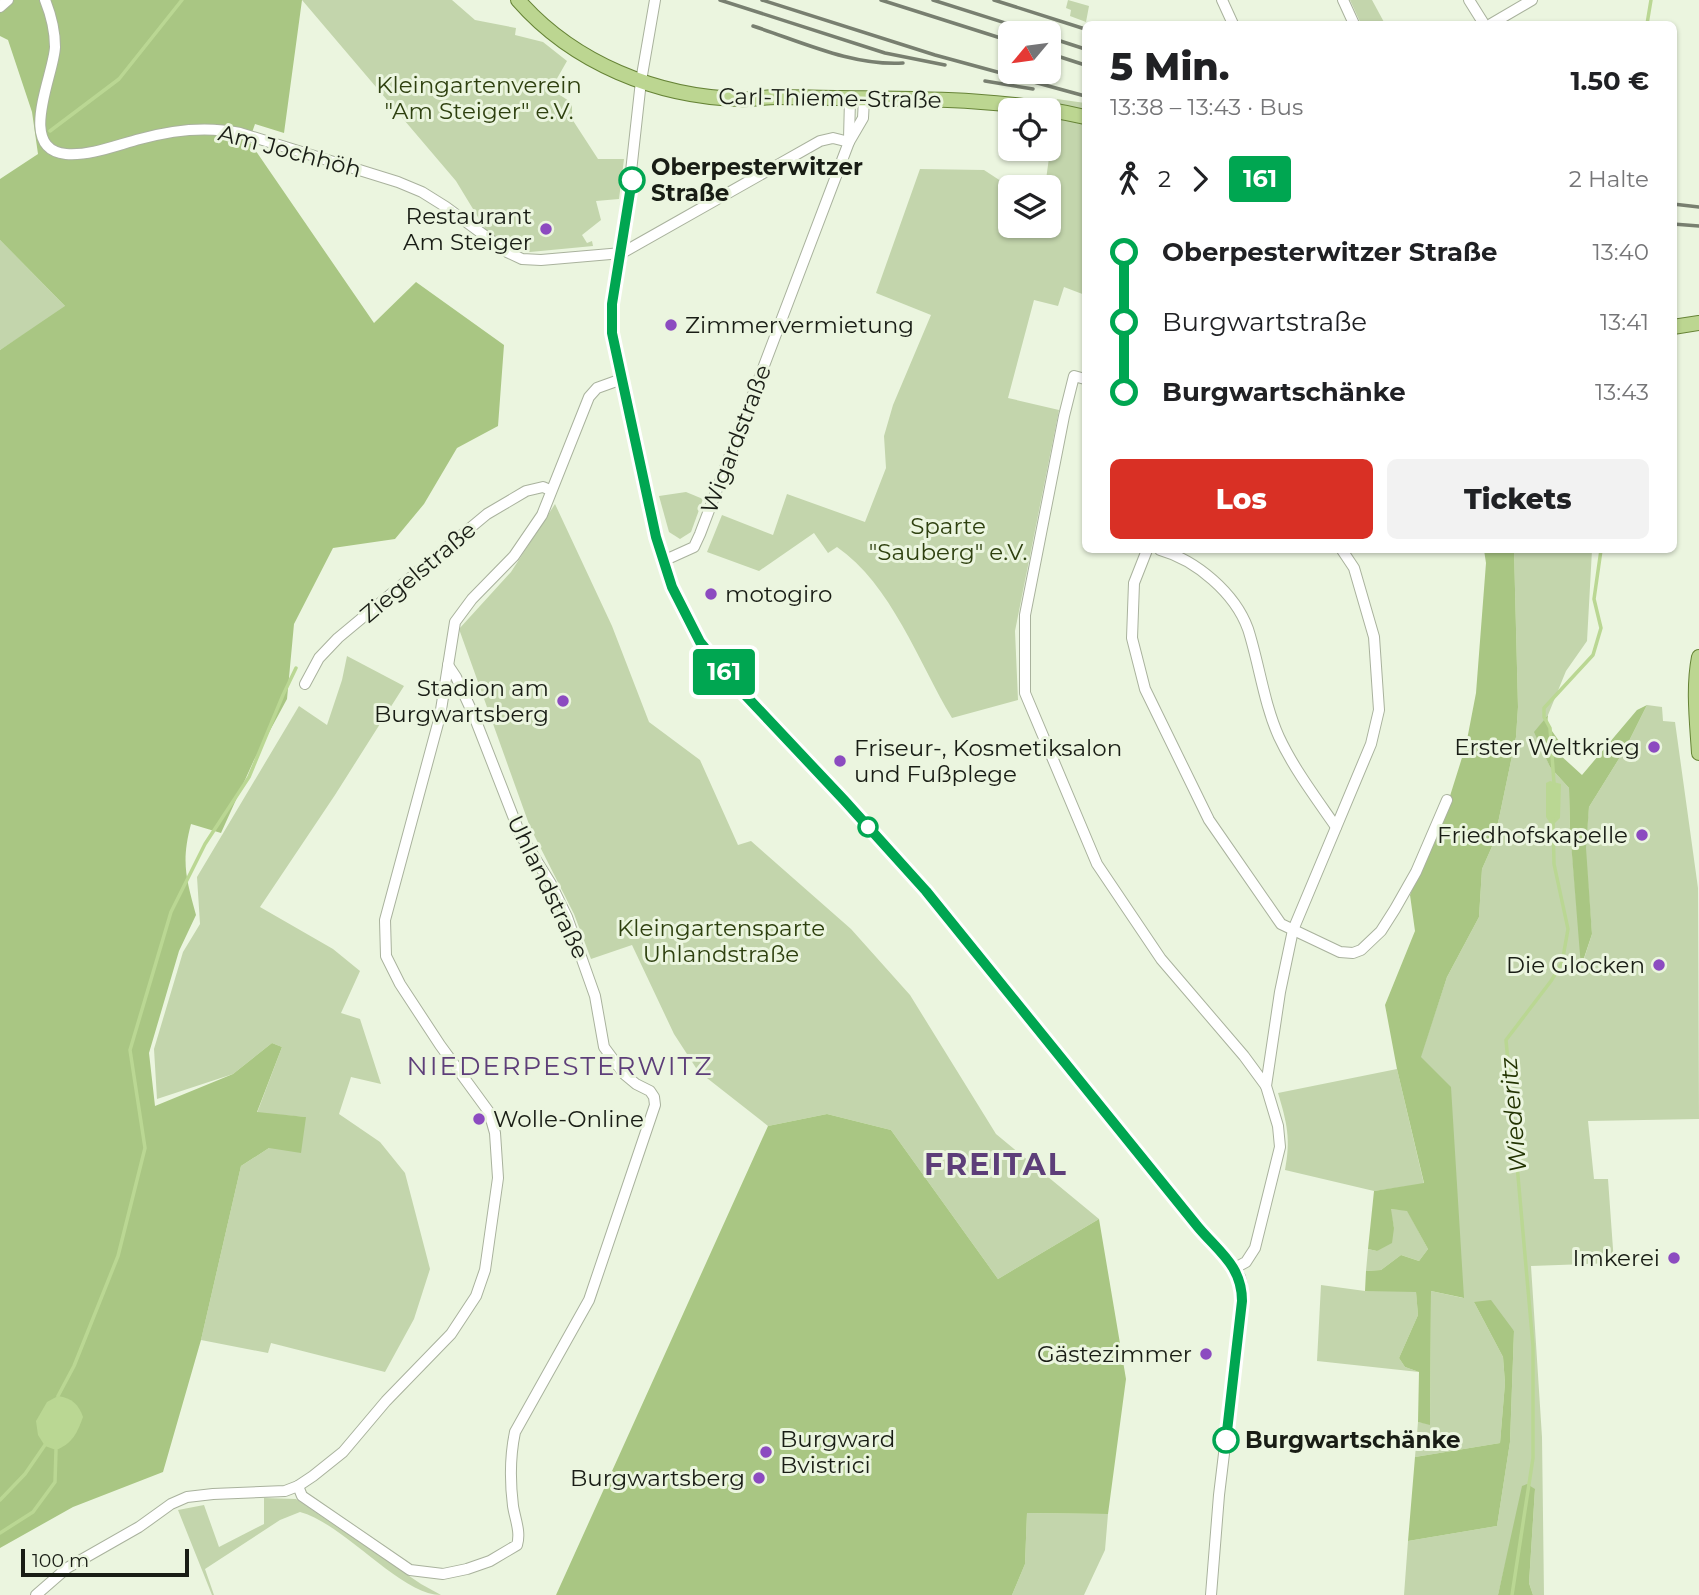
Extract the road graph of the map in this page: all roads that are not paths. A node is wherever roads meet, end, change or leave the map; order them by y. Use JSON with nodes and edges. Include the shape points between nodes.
{"nodes":[{"id":1,"x":8,"y":0,"type":"edge"},
{"id":2,"x":45,"y":0,"type":"edge"},
{"id":3,"x":518,"y":0,"type":"edge"},
{"id":4,"x":655,"y":0,"type":"edge"},
{"id":5,"x":1222,"y":0,"type":"edge"},
{"id":6,"x":1343,"y":0,"type":"edge"},
{"id":7,"x":1469,"y":0,"type":"edge"},
{"id":8,"x":1532,"y":0,"type":"edge"},
{"id":9,"x":0,"y":7,"type":"edge"},
{"id":10,"x":1232,"y":21,"type":"edge"},
{"id":11,"x":1353,"y":21,"type":"edge"},
{"id":12,"x":1482,"y":21,"type":"edge"},
{"id":13,"x":1496,"y":21,"type":"edge"},
{"id":14,"x":641,"y":81,"type":"junction"},
{"id":15,"x":857,"y":99,"type":"junction"},
{"id":16,"x":1082,"y":116,"type":"edge"},
{"id":17,"x":849,"y":142,"type":"junction"},
{"id":18,"x":622,"y":253,"type":"junction"},
{"id":19,"x":1699,"y":323,"type":"edge"},
{"id":20,"x":1677,"y":326,"type":"edge"},
{"id":21,"x":1079,"y":377,"type":"edge"},
{"id":22,"x":622,"y":379,"type":"junction"},
{"id":23,"x":550,"y":490,"type":"junction"},
{"id":24,"x":1146,"y":553,"type":"edge"},
{"id":25,"x":1171,"y":553,"type":"edge"},
{"id":26,"x":1344,"y":553,"type":"edge"},
{"id":27,"x":663,"y":561,"type":"junction"},
{"id":28,"x":1699,"y":657,"type":"edge"},
{"id":29,"x":447,"y":665,"type":"junction"},
{"id":30,"x":305,"y":684,"type":"dead end"},
{"id":31,"x":1699,"y":753,"type":"edge"},
{"id":32,"x":1447,"y":800,"type":"dead end"},
{"id":33,"x":1336,"y":827,"type":"junction"},
{"id":34,"x":1293,"y":930,"type":"junction"},
{"id":35,"x":1266,"y":1086,"type":"junction"},
{"id":36,"x":1235,"y":1268,"type":"junction"},
{"id":37,"x":298,"y":1486,"type":"junction"},
{"id":38,"x":36,"y":1595,"type":"edge"},
{"id":39,"x":1211,"y":1595,"type":"edge"}],
"edges":[{"from":1,"to":9,"type":"street"},
{"from":2,"to":18,"type":"street","name":"Am Jochhöh","via":[[55,45],[40,124],[53,151],[88,152],[171,132],[218,128],[422,192],[523,259]]},
{"from":3,"to":14,"type":"main road","name":"Carl-Thieme-Straße","via":[[568,46]]},
{"from":4,"to":14,"type":"street"},
{"from":5,"to":10,"type":"street"},
{"from":6,"to":11,"type":"street"},
{"from":7,"to":12,"type":"street"},
{"from":8,"to":13,"type":"street"},
{"from":14,"to":15,"type":"main road","name":"Carl-Thieme-Straße","via":[[741,99]]},
{"from":14,"to":18,"type":"street"},
{"from":15,"to":16,"type":"main road","name":"Carl-Thieme-Straße","via":[[957,100]]},
{"from":15,"to":17,"type":"street","name":"Wigardstraße","via":[[863,118]]},
{"from":17,"to":18,"type":"street","via":[[820,141]]},
{"from":17,"to":27,"type":"street","name":"Wigardstraße","via":[[700,534],[694,547]]},
{"from":18,"to":22,"type":"street","via":[[611,321]]},
{"from":19,"to":20,"type":"main road"},
{"from":21,"to":35,"type":"street","via":[[1025,615],[1025,694],[1097,864],[1161,959]]},
{"from":22,"to":23,"type":"street","via":[[597,388],[589,397]]},
{"from":22,"to":27,"type":"street"},
{"from":23,"to":29,"type":"street","via":[[526,541],[459,614]]},
{"from":23,"to":30,"type":"street","name":"Ziegelstraße","via":[[526,491],[487,514],[338,638],[319,658]]},
{"from":24,"to":34,"type":"street","via":[[1135,583],[1132,638],[1145,689],[1209,820],[1269,908]]},
{"from":25,"to":33,"type":"street","via":[[1210,578],[1247,626],[1278,735]]},
{"from":26,"to":33,"type":"street","via":[[1354,568],[1374,638],[1378,710],[1371,744]]},
{"from":27,"to":36,"type":"street","via":[[700,642],[926,891]]},
{"from":28,"to":31,"type":"main road"},
{"from":29,"to":37,"type":"street","via":[[440,716],[385,920],[386,956],[440,1045],[489,1112],[498,1178],[485,1270],[476,1296],[454,1330],[343,1452]]},
{"from":29,"to":37,"type":"street","name":"Uhlandstraße","via":[[474,716],[520,834],[567,917],[595,996],[604,1047],[621,1072],[650,1091],[655,1105],[589,1300],[515,1432],[511,1451],[513,1505],[520,1537],[517,1545],[467,1569],[443,1574],[410,1570],[302,1496]]},
{"from":32,"to":34,"type":"street","via":[[1416,872],[1368,945],[1353,953],[1340,952]]},
{"from":33,"to":34,"type":"street"},
{"from":34,"to":35,"type":"street"},
{"from":35,"to":36,"type":"street","via":[[1280,1147],[1255,1248],[1246,1262]]},
{"from":36,"to":39,"type":"street","via":[[1242,1301]]},
{"from":37,"to":38,"type":"street","via":[[285,1491],[187,1497],[67,1568]]}]}
